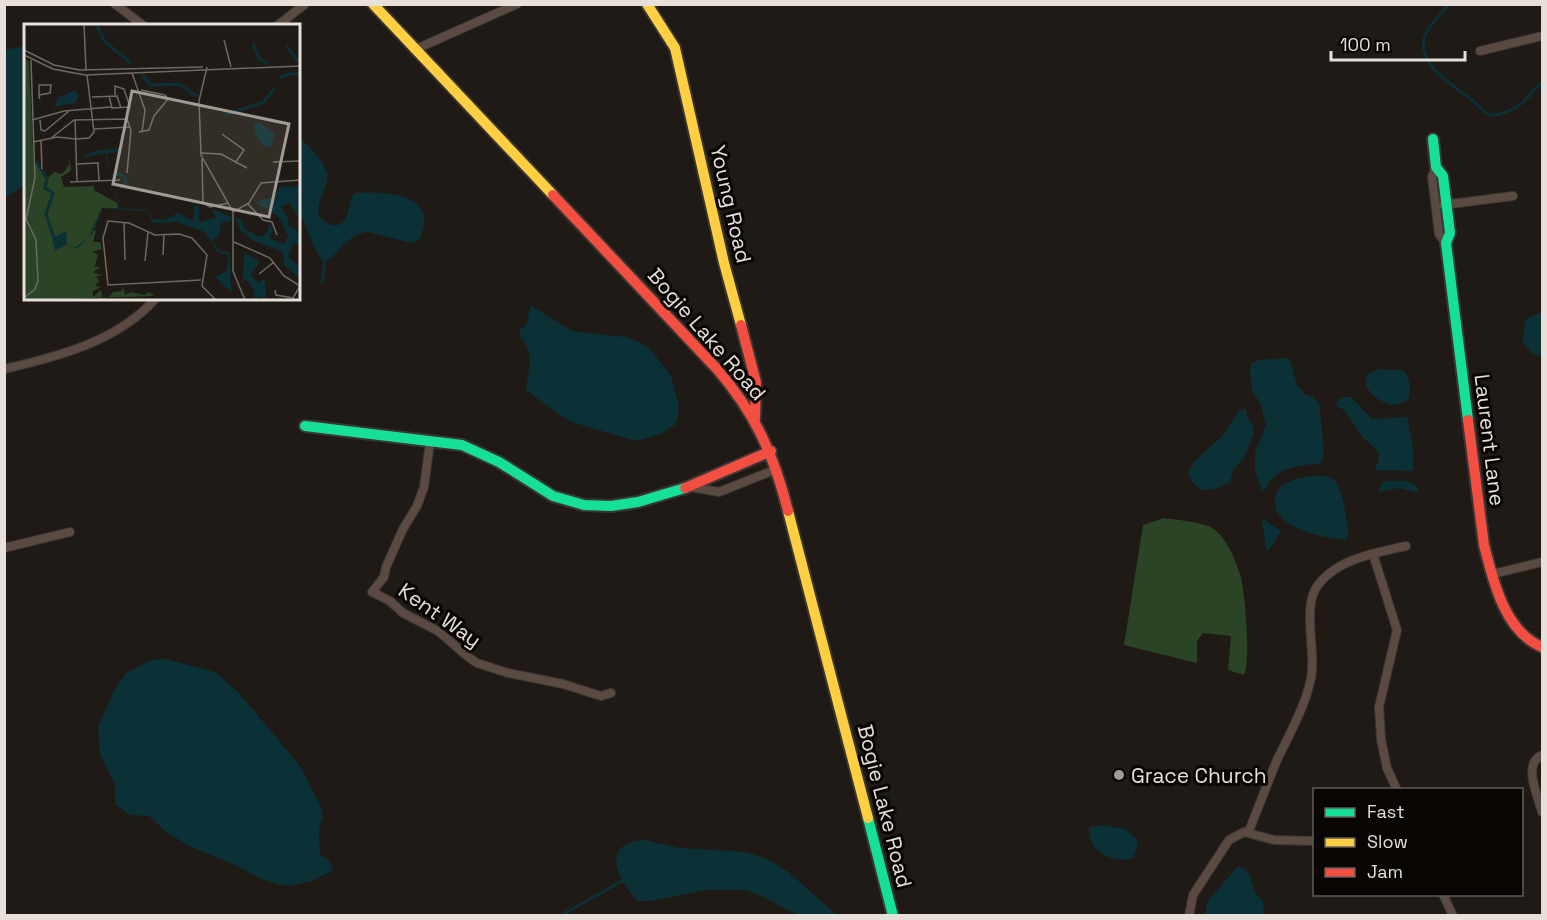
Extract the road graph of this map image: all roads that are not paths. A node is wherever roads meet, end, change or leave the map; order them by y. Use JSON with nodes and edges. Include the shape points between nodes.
{"nodes":[{"id":1,"x":115,"y":4,"type":"edge"},
{"id":2,"x":305,"y":4,"type":"edge"},
{"id":3,"x":373,"y":4,"type":"edge"},
{"id":4,"x":517,"y":4,"type":"edge"},
{"id":5,"x":647,"y":4,"type":"edge"},
{"id":6,"x":141,"y":24,"type":"edge"},
{"id":7,"x":280,"y":24,"type":"edge"},
{"id":8,"x":1542,"y":36,"type":"edge"},
{"id":9,"x":414,"y":50,"type":"junction"},
{"id":10,"x":1480,"y":51,"type":"dead end"},
{"id":11,"x":1433,"y":139,"type":"dead end"},
{"id":12,"x":1513,"y":196,"type":"dead end"},
{"id":13,"x":1441,"y":205,"type":"junction"},
{"id":14,"x":154,"y":300,"type":"edge"},
{"id":15,"x":4,"y":369,"type":"edge"},
{"id":16,"x":755,"y":419,"type":"junction"},
{"id":17,"x":305,"y":426,"type":"dead end"},
{"id":18,"x":430,"y":442,"type":"junction"},
{"id":19,"x":771,"y":451,"type":"junction"},
{"id":20,"x":777,"y":469,"type":"junction"},
{"id":21,"x":688,"y":486,"type":"junction"},
{"id":22,"x":70,"y":532,"type":"dead end"},
{"id":23,"x":1406,"y":546,"type":"dead end"},
{"id":24,"x":4,"y":548,"type":"edge"},
{"id":25,"x":1373,"y":554,"type":"junction"},
{"id":26,"x":1542,"y":562,"type":"edge"},
{"id":27,"x":1493,"y":574,"type":"junction"},
{"id":28,"x":1542,"y":647,"type":"edge"},
{"id":29,"x":611,"y":693,"type":"dead end"},
{"id":30,"x":1540,"y":757,"type":"edge"},
{"id":31,"x":1397,"y":788,"type":"edge"},
{"id":32,"x":1542,"y":813,"type":"edge"},
{"id":33,"x":1248,"y":833,"type":"junction"},
{"id":34,"x":1313,"y":841,"type":"edge"},
{"id":35,"x":1444,"y":896,"type":"edge"},
{"id":36,"x":893,"y":915,"type":"edge"},
{"id":37,"x":1189,"y":915,"type":"edge"},
{"id":38,"x":1453,"y":915,"type":"edge"}],
"edges":[{"from":1,"to":6,"type":"street"},
{"from":2,"to":7,"type":"street"},
{"from":3,"to":9,"type":"street","name":"Bogie Lake Road"},
{"from":4,"to":9,"type":"street"},
{"from":5,"to":16,"type":"street","name":"Young Road","via":[[675,48],[724,263],[756,382]]},
{"from":8,"to":10,"type":"street"},
{"from":9,"to":16,"type":"street","name":"Bogie Lake Road","via":[[717,369]]},
{"from":11,"to":13,"type":"street","name":"Laurent Lane","via":[[1436,167],[1443,176]]},
{"from":12,"to":13,"type":"street"},
{"from":13,"to":27,"type":"street","name":"Laurent Lane","via":[[1450,232],[1446,243],[1481,530]]},
{"from":14,"to":15,"type":"street","via":[[124,326],[92,342]]},
{"from":16,"to":19,"type":"street","name":"Bogie Lake Road"},
{"from":17,"to":18,"type":"street"},
{"from":18,"to":21,"type":"street","via":[[479,451],[556,497],[585,506],[623,505]]},
{"from":18,"to":29,"type":"street","name":"Kent Way","via":[[424,488],[384,577],[372,592],[438,631],[477,663],[601,696]]},
{"from":19,"to":20,"type":"street","name":"Bogie Lake Road"},
{"from":19,"to":21,"type":"street"},
{"from":20,"to":21,"type":"street","via":[[719,492]]},
{"from":20,"to":36,"type":"street","name":"Bogie Lake Road"},
{"from":22,"to":24,"type":"street"},
{"from":23,"to":25,"type":"street"},
{"from":25,"to":31,"type":"street","via":[[1397,630],[1379,707],[1381,739]]},
{"from":25,"to":33,"type":"street","via":[[1334,570],[1316,589],[1310,617],[1312,671],[1308,686]]},
{"from":26,"to":27,"type":"street"},
{"from":27,"to":28,"type":"street","name":"Laurent Lane","via":[[1521,635]]},
{"from":30,"to":32,"type":"street","via":[[1532,765],[1532,772]]},
{"from":33,"to":34,"type":"street","via":[[1274,840]]},
{"from":33,"to":37,"type":"street","via":[[1229,840],[1192,895]]},
{"from":35,"to":38,"type":"street"}]}
